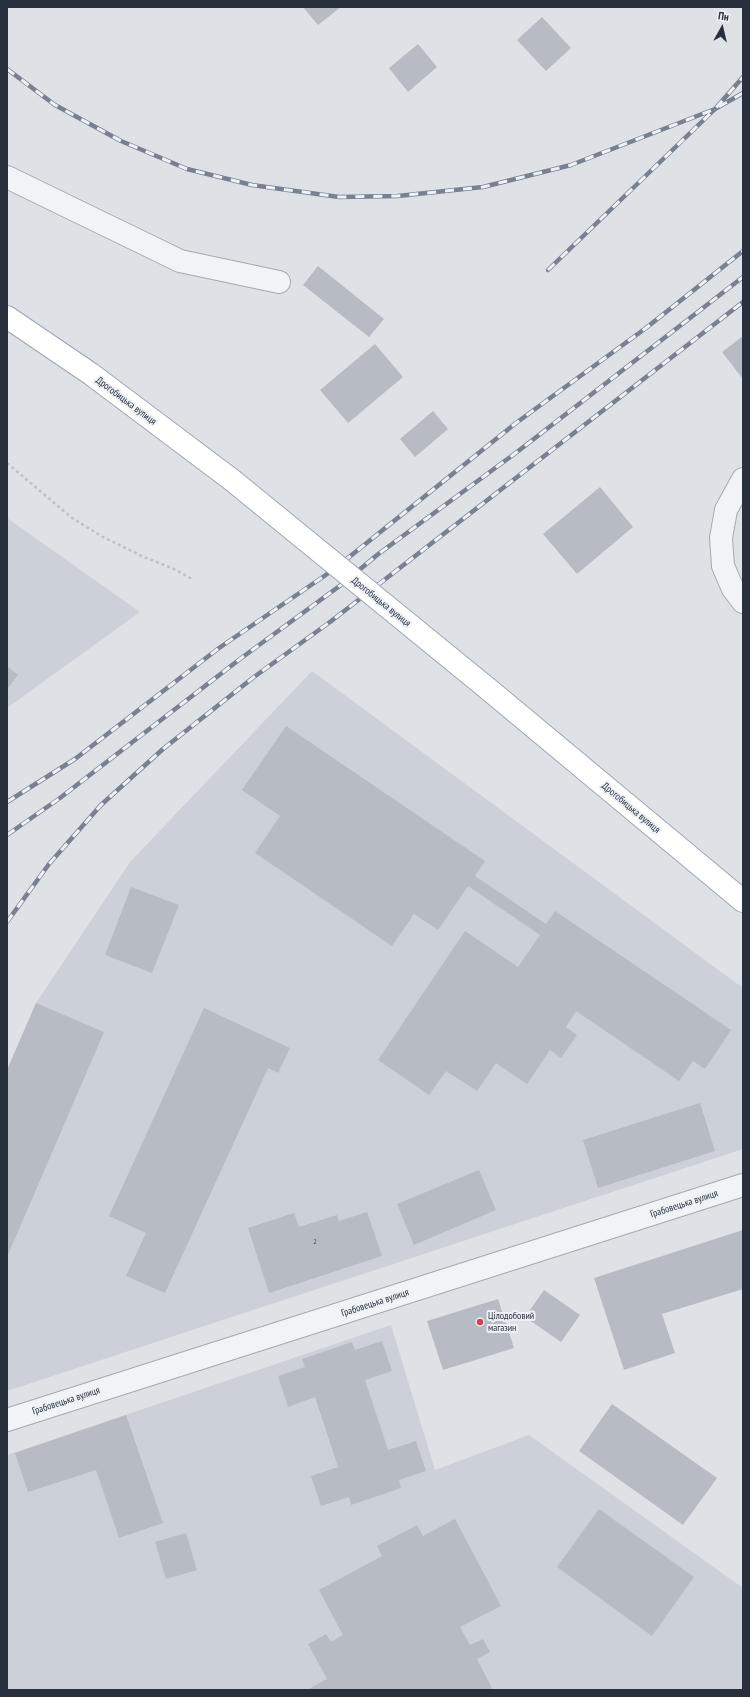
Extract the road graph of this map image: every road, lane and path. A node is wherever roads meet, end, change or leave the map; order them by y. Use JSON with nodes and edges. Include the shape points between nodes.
{"nodes":[{"id":1,"x":7,"y":177,"type":"edge"},
{"id":2,"x":279,"y":282,"type":"dead end"},
{"id":3,"x":7,"y":317,"type":"edge"},
{"id":4,"x":7,"y":463,"type":"edge"},
{"id":5,"x":743,"y":479,"type":"edge"},
{"id":6,"x":192,"y":579,"type":"dead end"},
{"id":7,"x":743,"y":602,"type":"edge"},
{"id":8,"x":743,"y":902,"type":"edge"},
{"id":9,"x":743,"y":1185,"type":"edge"},
{"id":10,"x":7,"y":1420,"type":"edge"}],
"edges":[{"from":1,"to":2,"type":"street","via":[[180,261]]},
{"from":3,"to":8,"type":"main road","name":"Дрогобицька вулиця","bridge":true,"via":[[91,374],[232,480]]},
{"from":4,"to":6,"type":"path","via":[[72,518],[110,541]]},
{"from":5,"to":7,"type":"street","via":[[726,510],[721,538],[723,566]]},
{"from":9,"to":10,"type":"street","name":"Грабовецька вулиця"}]}
